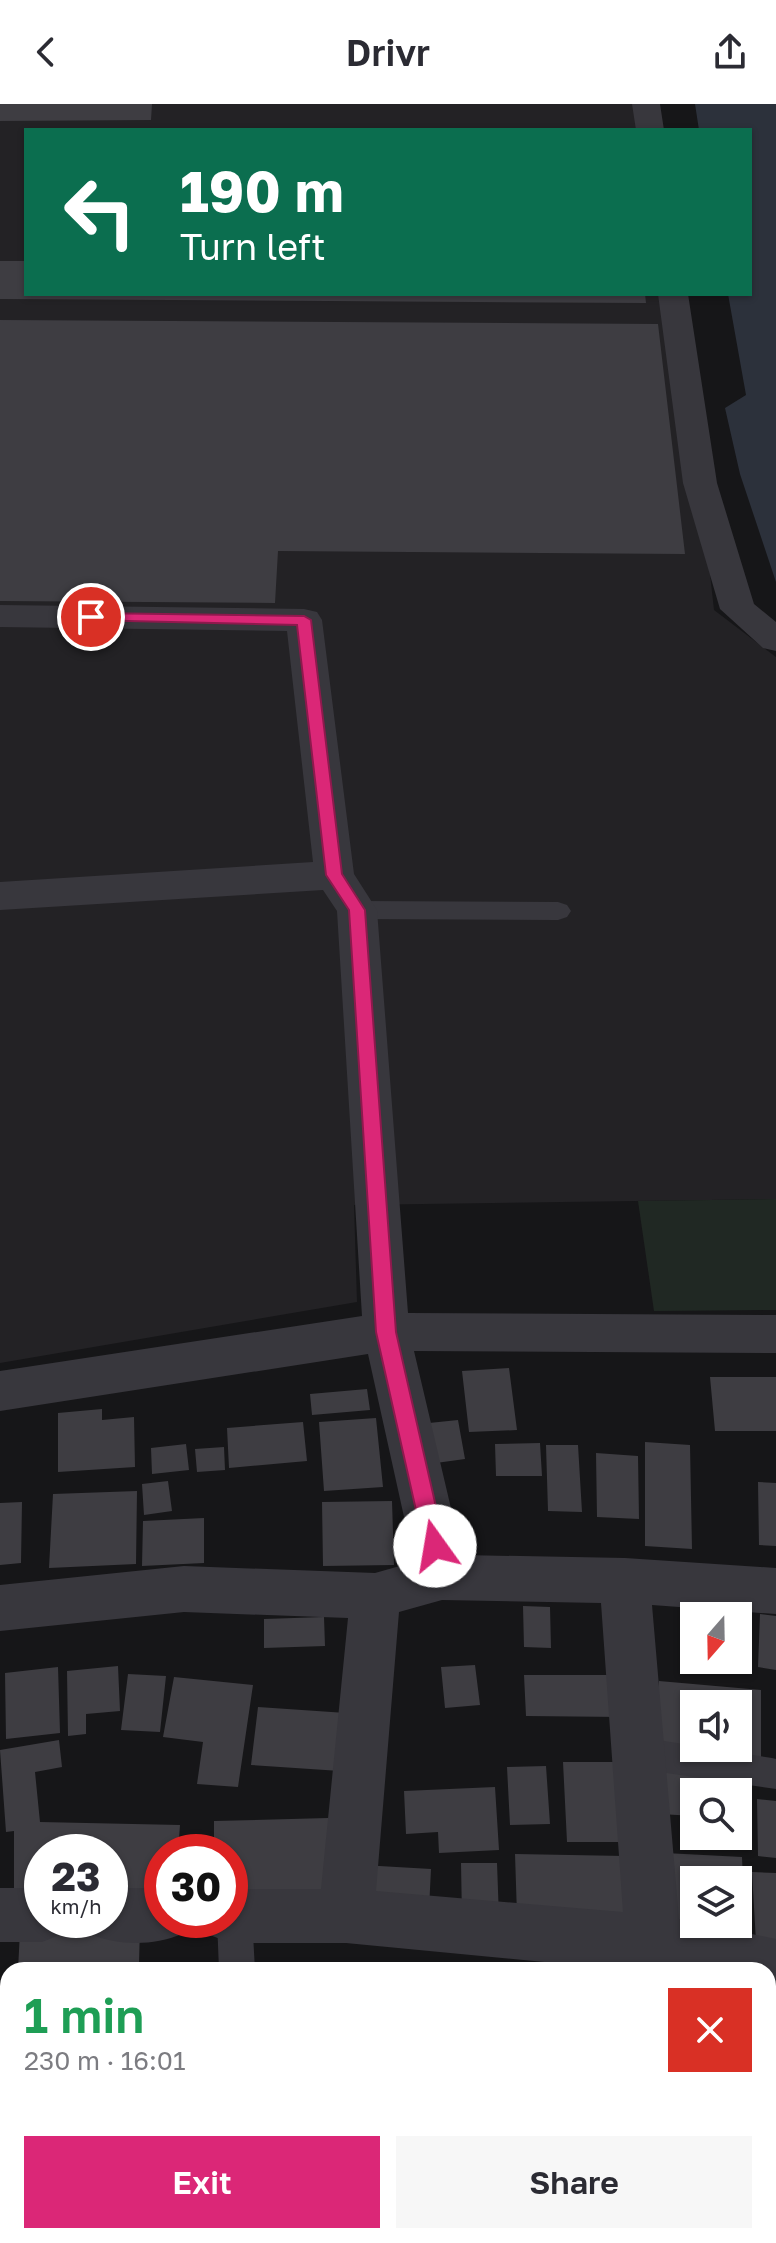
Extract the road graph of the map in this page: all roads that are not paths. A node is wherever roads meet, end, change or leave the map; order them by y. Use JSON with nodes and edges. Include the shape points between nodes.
{"nodes":[{"id":1,"x":646,"y":104,"type":"edge"},
{"id":2,"x":650,"y":128,"type":"edge"},
{"id":3,"x":673,"y":296,"type":"edge"},
{"id":4,"x":0,"y":616,"type":"edge"},
{"id":5,"x":776,"y":640,"type":"edge"},
{"id":6,"x":334,"y":875,"type":"junction"},
{"id":7,"x":0,"y":896,"type":"edge"},
{"id":8,"x":357,"y":910,"type":"junction"},
{"id":9,"x":558,"y":911,"type":"dead end"},
{"id":10,"x":386,"y":1332,"type":"junction"},
{"id":11,"x":776,"y":1334,"type":"edge"},
{"id":12,"x":0,"y":1391,"type":"edge"},
{"id":13,"x":442,"y":1577,"type":"junction"},
{"id":14,"x":625,"y":1581,"type":"junction"},
{"id":15,"x":776,"y":1591,"type":"edge"},
{"id":16,"x":375,"y":1596,"type":"junction"},
{"id":17,"x":0,"y":1608,"type":"edge"},
{"id":18,"x":639,"y":1753,"type":"junction"},
{"id":19,"x":772,"y":1774,"type":"dead end"},
{"id":20,"x":0,"y":1915,"type":"edge"},
{"id":21,"x":24,"y":1915,"type":"edge"},
{"id":22,"x":248,"y":1916,"type":"edge"},
{"id":23,"x":346,"y":1916,"type":"junction"},
{"id":24,"x":234,"y":1938,"type":"edge"},
{"id":25,"x":654,"y":1956,"type":"edge"},
{"id":26,"x":236,"y":1962,"type":"edge"},
{"id":27,"x":721,"y":1962,"type":"edge"}],
"edges":[{"from":1,"to":2,"type":"street"},
{"from":3,"to":5,"type":"street","via":[[700,483],[738,609]]},
{"from":4,"to":6,"type":"street","via":[[304,620]]},
{"from":6,"to":7,"type":"street"},
{"from":6,"to":8,"type":"street"},
{"from":8,"to":9,"type":"lane"},
{"from":8,"to":10,"type":"street"},
{"from":10,"to":11,"type":"street"},
{"from":10,"to":12,"type":"street"},
{"from":10,"to":13,"type":"street"},
{"from":13,"to":14,"type":"street"},
{"from":13,"to":16,"type":"street"},
{"from":14,"to":15,"type":"street"},
{"from":14,"to":18,"type":"street"},
{"from":16,"to":17,"type":"street","via":[[184,1589]]},
{"from":16,"to":23,"type":"street"},
{"from":18,"to":19,"type":"lane"},
{"from":18,"to":25,"type":"street"},
{"from":20,"to":21,"type":"street"},
{"from":22,"to":23,"type":"street"},
{"from":23,"to":25,"type":"street"},
{"from":24,"to":26,"type":"lane"},
{"from":25,"to":27,"type":"street"}]}
